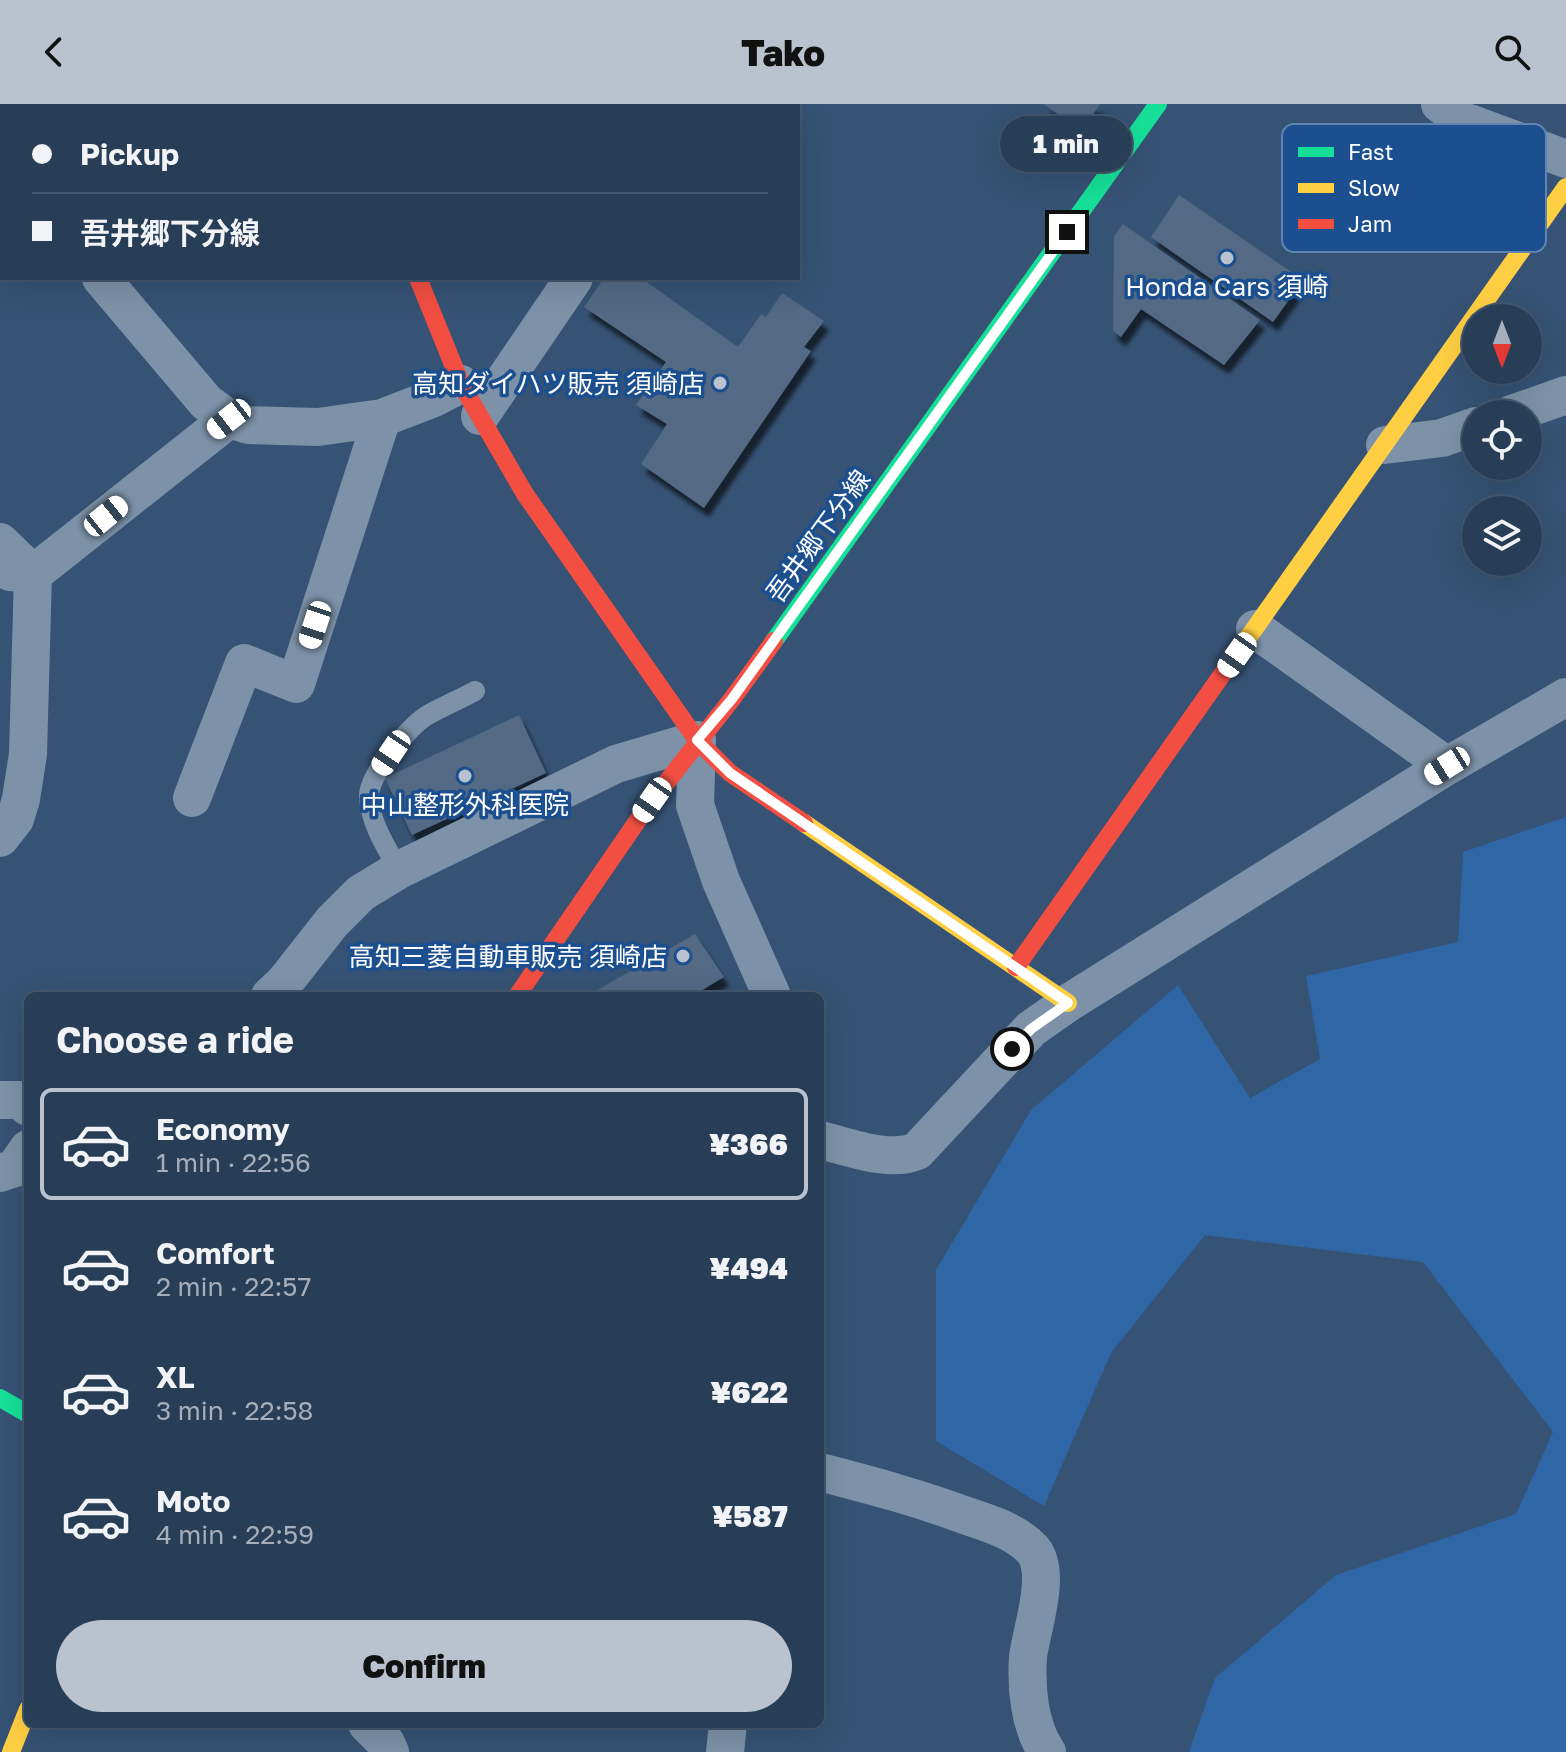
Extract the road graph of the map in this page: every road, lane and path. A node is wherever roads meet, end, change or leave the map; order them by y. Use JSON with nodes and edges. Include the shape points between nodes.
{"nodes":[{"id":1,"x":1158,"y":104,"type":"edge"},
{"id":2,"x":1440,"y":104,"type":"edge"},
{"id":3,"x":1472,"y":124,"type":"edge"},
{"id":4,"x":1546,"y":152,"type":"edge"},
{"id":5,"x":1566,"y":159,"type":"edge"},
{"id":6,"x":1566,"y":187,"type":"edge"},
{"id":7,"x":1546,"y":216,"type":"edge"},
{"id":8,"x":1520,"y":252,"type":"edge"},
{"id":9,"x":103,"y":280,"type":"edge"},
{"id":10,"x":419,"y":280,"type":"edge"},
{"id":11,"x":573,"y":280,"type":"edge"},
{"id":12,"x":461,"y":384,"type":"junction"},
{"id":13,"x":1566,"y":395,"type":"edge"},
{"id":14,"x":1542,"y":403,"type":"edge"},
{"id":15,"x":480,"y":416,"type":"junction"},
{"id":16,"x":382,"y":418,"type":"junction"},
{"id":17,"x":229,"y":419,"type":"junction"},
{"id":18,"x":1462,"y":431,"type":"edge"},
{"id":19,"x":1385,"y":445,"type":"junction"},
{"id":20,"x":0,"y":542,"type":"edge"},
{"id":21,"x":16,"y":573,"type":"edge"},
{"id":22,"x":1255,"y":629,"type":"junction"},
{"id":23,"x":475,"y":691,"type":"dead end"},
{"id":24,"x":1566,"y":697,"type":"edge"},
{"id":25,"x":697,"y":740,"type":"junction"},
{"id":26,"x":14,"y":755,"type":"edge"},
{"id":27,"x":1447,"y":766,"type":"junction"},
{"id":28,"x":192,"y":798,"type":"dead end"},
{"id":29,"x":0,"y":838,"type":"edge"},
{"id":30,"x":399,"y":870,"type":"junction"},
{"id":31,"x":1016,"y":967,"type":"junction"},
{"id":32,"x":274,"y":992,"type":"edge"},
{"id":33,"x":520,"y":992,"type":"edge"},
{"id":34,"x":770,"y":992,"type":"edge"},
{"id":35,"x":1068,"y":1003,"type":"junction"},
{"id":36,"x":0,"y":1100,"type":"edge"},
{"id":37,"x":24,"y":1103,"type":"edge"},
{"id":38,"x":824,"y":1141,"type":"edge"},
{"id":39,"x":0,"y":1398,"type":"edge"},
{"id":40,"x":24,"y":1412,"type":"edge"},
{"id":41,"x":824,"y":1473,"type":"edge"},
{"id":42,"x":24,"y":1719,"type":"edge"},
{"id":43,"x":371,"y":1728,"type":"edge"},
{"id":44,"x":728,"y":1728,"type":"edge"},
{"id":45,"x":11,"y":1752,"type":"edge"},
{"id":46,"x":390,"y":1752,"type":"edge"},
{"id":47,"x":725,"y":1752,"type":"edge"},
{"id":48,"x":1047,"y":1752,"type":"edge"}],
"edges":[{"from":1,"to":25,"type":"street","name":"吾井郷下分線","via":[[732,699]]},
{"from":2,"to":3,"type":"street"},
{"from":4,"to":5,"type":"street"},
{"from":6,"to":7,"type":"street"},
{"from":8,"to":19,"type":"street"},
{"from":9,"to":17,"type":"street","via":[[206,402]]},
{"from":10,"to":12,"type":"street"},
{"from":11,"to":15,"type":"street"},
{"from":12,"to":15,"type":"street"},
{"from":12,"to":16,"type":"street"},
{"from":13,"to":14,"type":"street"},
{"from":15,"to":25,"type":"street","via":[[525,494]]},
{"from":16,"to":17,"type":"street","via":[[318,427],[248,425]]},
{"from":16,"to":28,"type":"street","via":[[296,684],[244,663]]},
{"from":17,"to":21,"type":"street"},
{"from":18,"to":19,"type":"street"},
{"from":19,"to":22,"type":"street"},
{"from":20,"to":21,"type":"street"},
{"from":21,"to":26,"type":"street"},
{"from":22,"to":27,"type":"street"},
{"from":22,"to":31,"type":"street"},
{"from":23,"to":30,"type":"lane","via":[[423,718],[372,782],[369,796],[376,829]]},
{"from":24,"to":27,"type":"street"},
{"from":25,"to":30,"type":"street","via":[[616,764]]},
{"from":25,"to":31,"type":"street","via":[[730,773]]},
{"from":25,"to":33,"type":"street","name":"吾井郷下分線"},
{"from":25,"to":34,"type":"street","via":[[695,805],[721,881]]},
{"from":26,"to":29,"type":"street","via":[[21,799],[15,819]]},
{"from":27,"to":35,"type":"street"},
{"from":30,"to":32,"type":"street","via":[[361,893]]},
{"from":31,"to":35,"type":"street"},
{"from":35,"to":38,"type":"street","via":[[1031,1029],[917,1151],[879,1153]]},
{"from":36,"to":37,"type":"street"},
{"from":39,"to":40,"type":"street"},
{"from":41,"to":48,"type":"street","via":[[922,1499],[1008,1531],[1035,1551],[1040,1595],[1028,1686],[1033,1719]]},
{"from":42,"to":45,"type":"street"},
{"from":43,"to":46,"type":"street"},
{"from":44,"to":47,"type":"street"}]}
